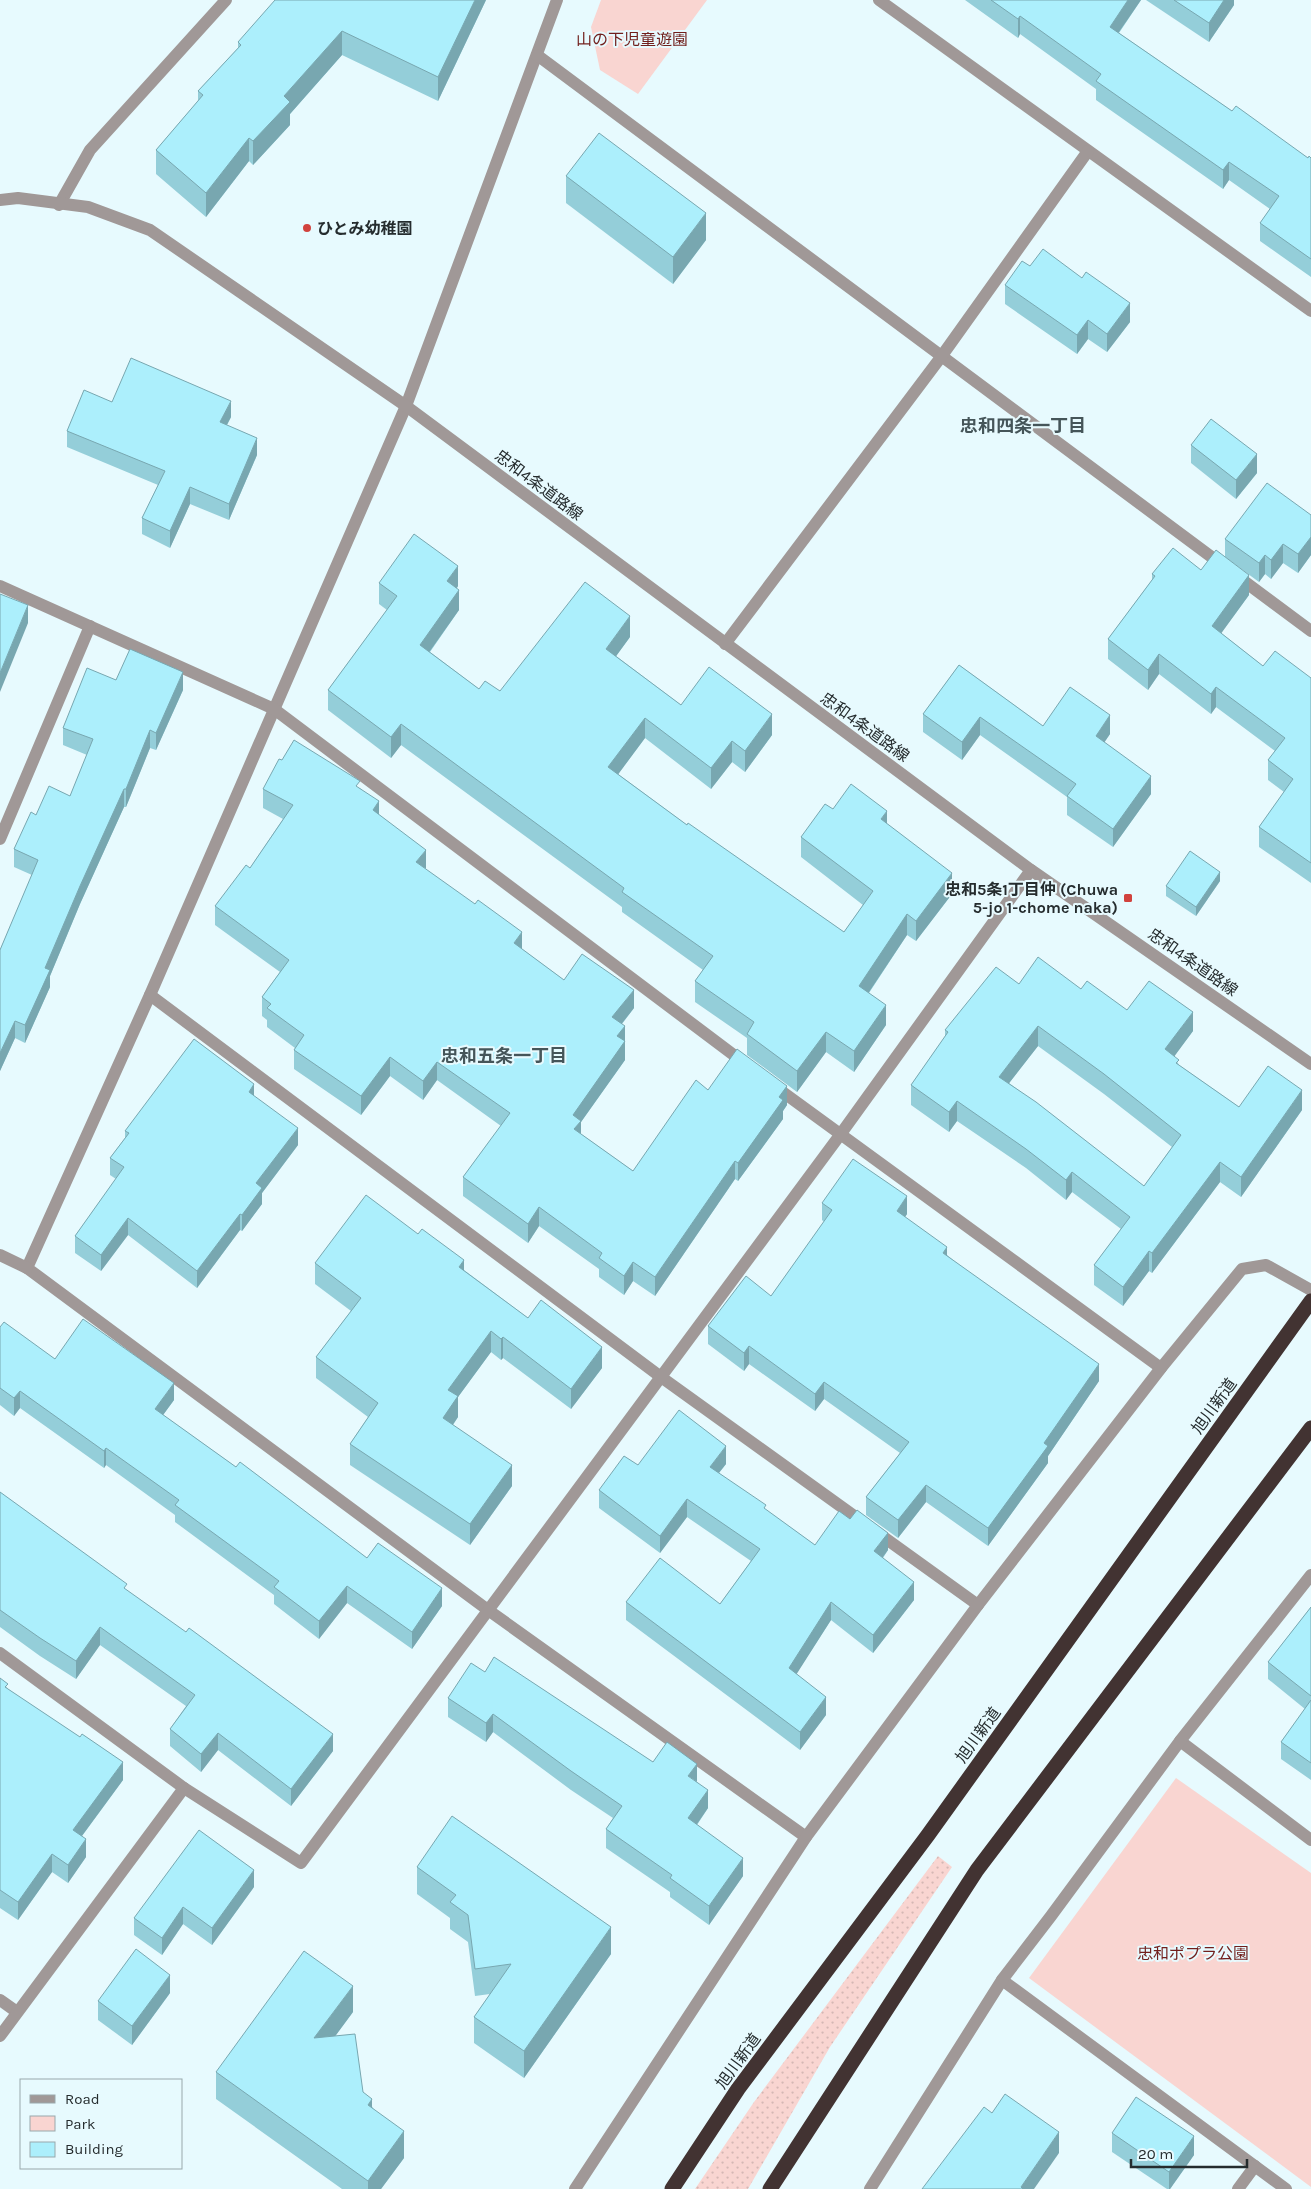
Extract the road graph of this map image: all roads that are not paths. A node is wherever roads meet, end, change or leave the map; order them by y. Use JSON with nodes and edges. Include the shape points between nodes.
{"nodes":[{"id":1,"x":226,"y":0,"type":"edge"},
{"id":2,"x":557,"y":0,"type":"edge"},
{"id":3,"x":878,"y":0,"type":"edge"},
{"id":4,"x":537,"y":55,"type":"junction"},
{"id":5,"x":1088,"y":151,"type":"junction"},
{"id":6,"x":0,"y":200,"type":"edge"},
{"id":7,"x":59,"y":205,"type":"junction"},
{"id":8,"x":1311,"y":311,"type":"edge"},
{"id":9,"x":940,"y":357,"type":"junction"},
{"id":10,"x":406,"y":406,"type":"junction"},
{"id":11,"x":0,"y":586,"type":"edge"},
{"id":12,"x":90,"y":626,"type":"junction"},
{"id":13,"x":1311,"y":631,"type":"edge"},
{"id":14,"x":725,"y":644,"type":"junction"},
{"id":15,"x":274,"y":709,"type":"junction"},
{"id":16,"x":0,"y":839,"type":"edge"},
{"id":17,"x":1031,"y":870,"type":"junction"},
{"id":18,"x":150,"y":995,"type":"junction"},
{"id":19,"x":1311,"y":1064,"type":"edge"},
{"id":20,"x":840,"y":1134,"type":"junction"},
{"id":21,"x":0,"y":1255,"type":"edge"},
{"id":22,"x":27,"y":1268,"type":"junction"},
{"id":23,"x":1311,"y":1290,"type":"edge"},
{"id":24,"x":1311,"y":1300,"type":"edge"},
{"id":25,"x":1161,"y":1368,"type":"junction"},
{"id":26,"x":661,"y":1377,"type":"junction"},
{"id":27,"x":1311,"y":1428,"type":"edge"},
{"id":28,"x":1311,"y":1575,"type":"edge"},
{"id":29,"x":978,"y":1605,"type":"junction"},
{"id":30,"x":488,"y":1610,"type":"junction"},
{"id":31,"x":0,"y":1652,"type":"edge"},
{"id":32,"x":1180,"y":1741,"type":"junction"},
{"id":33,"x":184,"y":1788,"type":"junction"},
{"id":34,"x":806,"y":1837,"type":"junction"},
{"id":35,"x":1311,"y":1840,"type":"edge"},
{"id":36,"x":1002,"y":1980,"type":"junction"},
{"id":37,"x":0,"y":2000,"type":"edge"},
{"id":38,"x":17,"y":2012,"type":"junction"},
{"id":39,"x":0,"y":2036,"type":"edge"},
{"id":40,"x":1255,"y":2166,"type":"junction"},
{"id":41,"x":575,"y":2189,"type":"edge"},
{"id":42,"x":672,"y":2189,"type":"edge"},
{"id":43,"x":770,"y":2189,"type":"edge"},
{"id":44,"x":870,"y":2189,"type":"edge"},
{"id":45,"x":1238,"y":2189,"type":"edge"},
{"id":46,"x":1286,"y":2189,"type":"edge"}],
"edges":[{"from":1,"to":7,"type":"street","via":[[90,150]]},
{"from":2,"to":4,"type":"street"},
{"from":3,"to":5,"type":"street"},
{"from":4,"to":9,"type":"street"},
{"from":4,"to":10,"type":"street"},
{"from":5,"to":8,"type":"street"},
{"from":5,"to":9,"type":"street"},
{"from":6,"to":7,"type":"street","name":"忠和4条道路線","via":[[18,198]]},
{"from":7,"to":10,"type":"street","name":"忠和4条道路線","via":[[88,208],[150,230]]},
{"from":9,"to":13,"type":"street"},
{"from":9,"to":14,"type":"street"},
{"from":10,"to":14,"type":"street","name":"忠和4条道路線"},
{"from":10,"to":15,"type":"street"},
{"from":11,"to":12,"type":"street"},
{"from":12,"to":15,"type":"street"},
{"from":12,"to":16,"type":"street"},
{"from":14,"to":17,"type":"street","name":"忠和4条道路線"},
{"from":15,"to":18,"type":"street"},
{"from":15,"to":20,"type":"street"},
{"from":17,"to":19,"type":"street","name":"忠和4条道路線"},
{"from":17,"to":20,"type":"street"},
{"from":18,"to":22,"type":"street"},
{"from":18,"to":26,"type":"street"},
{"from":20,"to":25,"type":"street"},
{"from":20,"to":26,"type":"street"},
{"from":21,"to":22,"type":"street"},
{"from":22,"to":30,"type":"street"},
{"from":23,"to":25,"type":"street","via":[[1266,1265],[1242,1269]]},
{"from":24,"to":42,"type":"highway","name":"旭川新道","via":[[928,1835],[738,2089]]},
{"from":25,"to":29,"type":"street"},
{"from":26,"to":29,"type":"street"},
{"from":26,"to":30,"type":"street"},
{"from":27,"to":43,"type":"highway","via":[[977,1870]]},
{"from":28,"to":32,"type":"street"},
{"from":29,"to":34,"type":"street"},
{"from":30,"to":33,"type":"street","via":[[301,1863]]},
{"from":30,"to":34,"type":"street"},
{"from":31,"to":33,"type":"street"},
{"from":32,"to":35,"type":"street"},
{"from":32,"to":36,"type":"street"},
{"from":33,"to":38,"type":"street"},
{"from":34,"to":41,"type":"street"},
{"from":36,"to":40,"type":"street"},
{"from":36,"to":44,"type":"street"},
{"from":37,"to":38,"type":"street"},
{"from":38,"to":39,"type":"street"},
{"from":40,"to":45,"type":"street"},
{"from":40,"to":46,"type":"street"}]}
